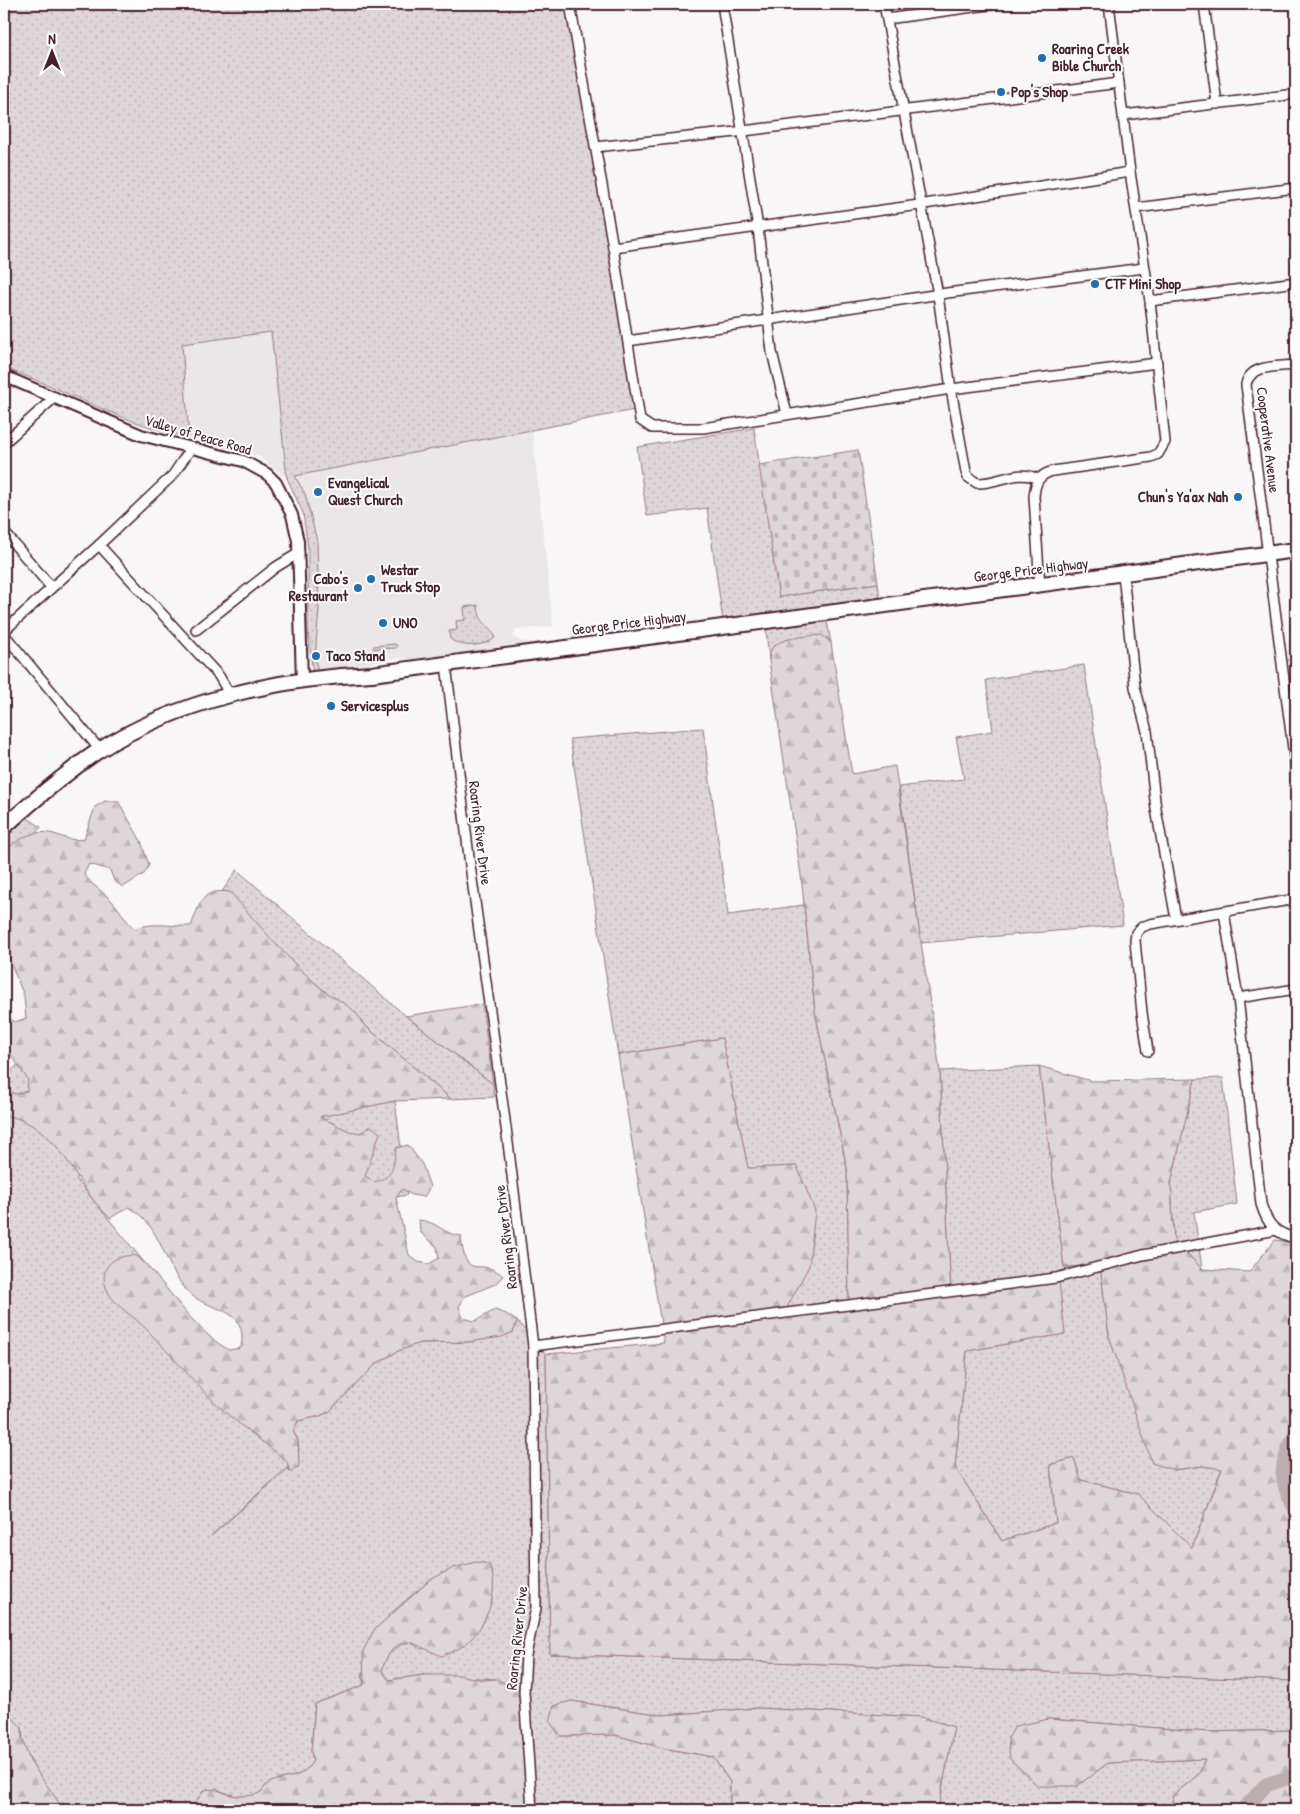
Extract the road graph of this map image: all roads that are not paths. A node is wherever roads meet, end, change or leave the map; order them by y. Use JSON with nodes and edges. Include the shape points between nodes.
{"nodes":[{"id":1,"x":570,"y":4,"type":"edge"},
{"id":2,"x":722,"y":4,"type":"edge"},
{"id":3,"x":884,"y":4,"type":"edge"},
{"id":4,"x":995,"y":4,"type":"edge"},
{"id":5,"x":1110,"y":4,"type":"edge"},
{"id":6,"x":1204,"y":4,"type":"edge"},
{"id":7,"x":887,"y":19,"type":"junction"},
{"id":8,"x":1119,"y":83,"type":"junction"},
{"id":9,"x":1296,"y":94,"type":"edge"},
{"id":10,"x":1217,"y":104,"type":"junction"},
{"id":11,"x":904,"y":110,"type":"junction"},
{"id":12,"x":1124,"y":115,"type":"junction"},
{"id":13,"x":744,"y":130,"type":"junction"},
{"id":14,"x":595,"y":147,"type":"junction"},
{"id":15,"x":1130,"y":172,"type":"junction"},
{"id":16,"x":1296,"y":188,"type":"edge"},
{"id":17,"x":920,"y":204,"type":"junction"},
{"id":18,"x":1136,"y":208,"type":"junction"},
{"id":19,"x":758,"y":228,"type":"junction"},
{"id":20,"x":613,"y":247,"type":"junction"},
{"id":21,"x":1144,"y":268,"type":"junction"},
{"id":22,"x":1296,"y":282,"type":"edge"},
{"id":23,"x":938,"y":294,"type":"junction"},
{"id":24,"x":1150,"y":301,"type":"junction"},
{"id":25,"x":769,"y":321,"type":"junction"},
{"id":26,"x":628,"y":341,"type":"junction"},
{"id":27,"x":1157,"y":363,"type":"junction"},
{"id":28,"x":1296,"y":365,"type":"edge"},
{"id":29,"x":4,"y":376,"type":"edge"},
{"id":30,"x":951,"y":389,"type":"junction"},
{"id":31,"x":55,"y":397,"type":"junction"},
{"id":32,"x":787,"y":414,"type":"junction"},
{"id":33,"x":4,"y":443,"type":"edge"},
{"id":34,"x":191,"y":448,"type":"junction"},
{"id":35,"x":1038,"y":479,"type":"junction"},
{"id":36,"x":4,"y":532,"type":"edge"},
{"id":37,"x":99,"y":545,"type":"junction"},
{"id":38,"x":1296,"y":550,"type":"edge"},
{"id":39,"x":299,"y":553,"type":"junction"},
{"id":40,"x":1269,"y":554,"type":"junction"},
{"id":41,"x":1123,"y":574,"type":"junction"},
{"id":42,"x":1040,"y":586,"type":"junction"},
{"id":43,"x":51,"y":587,"type":"junction"},
{"id":44,"x":196,"y":630,"type":"dead end"},
{"id":45,"x":4,"y":633,"type":"edge"},
{"id":46,"x":446,"y":664,"type":"junction"},
{"id":47,"x":302,"y":682,"type":"junction"},
{"id":48,"x":230,"y":695,"type":"junction"},
{"id":49,"x":100,"y":750,"type":"junction"},
{"id":50,"x":1296,"y":772,"type":"edge"},
{"id":51,"x":4,"y":828,"type":"edge"},
{"id":52,"x":1296,"y":899,"type":"edge"},
{"id":53,"x":1224,"y":912,"type":"junction"},
{"id":54,"x":1176,"y":918,"type":"junction"},
{"id":55,"x":1296,"y":989,"type":"edge"},
{"id":56,"x":1238,"y":998,"type":"junction"},
{"id":57,"x":1148,"y":1051,"type":"dead end"},
{"id":58,"x":1276,"y":1230,"type":"junction"},
{"id":59,"x":1296,"y":1238,"type":"edge"},
{"id":60,"x":533,"y":1346,"type":"junction"},
{"id":61,"x":532,"y":1810,"type":"edge"}],
"edges":[{"from":1,"to":14,"type":"street"},
{"from":2,"to":13,"type":"street"},
{"from":3,"to":7,"type":"street"},
{"from":4,"to":7,"type":"street"},
{"from":5,"to":8,"type":"street"},
{"from":6,"to":10,"type":"street"},
{"from":7,"to":11,"type":"street"},
{"from":8,"to":11,"type":"street"},
{"from":8,"to":12,"type":"street"},
{"from":9,"to":10,"type":"street"},
{"from":10,"to":12,"type":"street"},
{"from":11,"to":13,"type":"street"},
{"from":11,"to":17,"type":"street"},
{"from":12,"to":15,"type":"street"},
{"from":13,"to":14,"type":"street"},
{"from":13,"to":19,"type":"street"},
{"from":14,"to":20,"type":"street"},
{"from":15,"to":17,"type":"street"},
{"from":15,"to":18,"type":"street"},
{"from":16,"to":18,"type":"street"},
{"from":17,"to":19,"type":"street"},
{"from":17,"to":23,"type":"street"},
{"from":18,"to":21,"type":"street"},
{"from":19,"to":20,"type":"street"},
{"from":19,"to":25,"type":"street"},
{"from":20,"to":26,"type":"street"},
{"from":21,"to":23,"type":"street"},
{"from":21,"to":24,"type":"street"},
{"from":22,"to":24,"type":"street"},
{"from":23,"to":25,"type":"street"},
{"from":23,"to":30,"type":"street"},
{"from":24,"to":27,"type":"street"},
{"from":25,"to":26,"type":"street"},
{"from":25,"to":32,"type":"street","via":[[772,352]]},
{"from":26,"to":32,"type":"street","via":[[640,420],[652,428],[703,428]]},
{"from":27,"to":30,"type":"street"},
{"from":27,"to":35,"type":"street","via":[[1165,433],[1163,449],[1158,454],[1053,471]]},
{"from":28,"to":40,"type":"street","name":"Cooperative Avenue","via":[[1256,370],[1247,379]]},
{"from":29,"to":31,"type":"street","name":"Valley of Peace Road"},
{"from":30,"to":32,"type":"street"},
{"from":30,"to":35,"type":"street","via":[[968,477],[984,483],[1020,475]]},
{"from":31,"to":33,"type":"street"},
{"from":31,"to":34,"type":"street","name":"Valley of Peace Road","via":[[141,435]]},
{"from":34,"to":37,"type":"street","via":[[173,475]]},
{"from":34,"to":39,"type":"street","name":"Valley of Peace Road","via":[[243,461],[268,474],[288,502]]},
{"from":35,"to":42,"type":"street","via":[[1034,497]]},
{"from":36,"to":43,"type":"street"},
{"from":37,"to":43,"type":"street"},
{"from":37,"to":48,"type":"street","via":[[219,676]]},
{"from":38,"to":40,"type":"highway","name":"George Price Highway"},
{"from":39,"to":44,"type":"street","via":[[276,567]]},
{"from":39,"to":47,"type":"street","name":"Valley of Peace Road"},
{"from":40,"to":41,"type":"highway","name":"George Price Highway"},
{"from":40,"to":50,"type":"street","name":"Cooperative Avenue"},
{"from":41,"to":42,"type":"highway","name":"George Price Highway"},
{"from":41,"to":54,"type":"street","via":[[1135,687],[1148,731],[1156,808]]},
{"from":42,"to":46,"type":"highway","name":"George Price Highway"},
{"from":43,"to":45,"type":"street"},
{"from":45,"to":49,"type":"street"},
{"from":46,"to":47,"type":"highway","name":"George Price Highway"},
{"from":46,"to":60,"type":"street","name":"Roaring River Drive"},
{"from":47,"to":48,"type":"highway","name":"George Price Highway"},
{"from":48,"to":49,"type":"highway","name":"George Price Highway","via":[[176,713]]},
{"from":49,"to":51,"type":"highway","name":"George Price Highway","via":[[50,786]]},
{"from":52,"to":53,"type":"street"},
{"from":53,"to":54,"type":"street"},
{"from":53,"to":56,"type":"street"},
{"from":54,"to":57,"type":"street","via":[[1142,926],[1134,941]]},
{"from":55,"to":56,"type":"street"},
{"from":56,"to":58,"type":"street","via":[[1259,1192],[1264,1215]]},
{"from":58,"to":59,"type":"street"},
{"from":58,"to":60,"type":"street","via":[[1143,1255],[1056,1278]]},
{"from":60,"to":61,"type":"street","name":"Roaring River Drive","via":[[536,1608],[526,1655],[524,1692]]}]}
